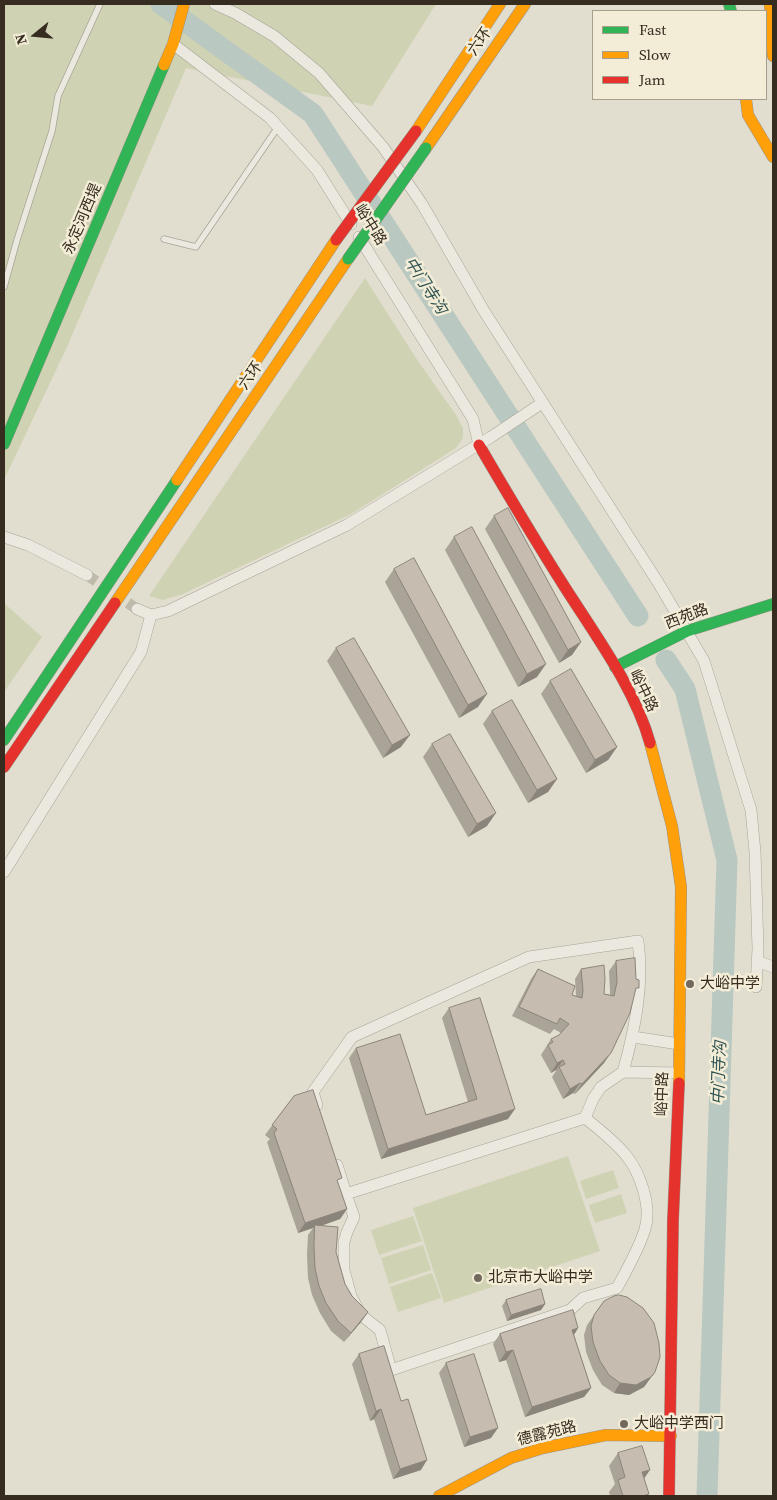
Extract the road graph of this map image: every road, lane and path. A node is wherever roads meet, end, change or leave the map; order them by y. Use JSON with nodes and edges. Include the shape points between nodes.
{"nodes":[{"id":1,"x":100,"y":4,"type":"edge"},
{"id":2,"x":184,"y":4,"type":"edge"},
{"id":3,"x":215,"y":4,"type":"edge"},
{"id":4,"x":500,"y":4,"type":"edge"},
{"id":5,"x":525,"y":4,"type":"edge"},
{"id":6,"x":770,"y":4,"type":"edge"},
{"id":7,"x":173,"y":44,"type":"junction"},
{"id":8,"x":773,"y":56,"type":"edge"},
{"id":9,"x":746,"y":100,"type":"edge"},
{"id":10,"x":278,"y":127,"type":"junction"},
{"id":11,"x":773,"y":157,"type":"edge"},
{"id":12,"x":164,"y":239,"type":"dead end"},
{"id":13,"x":4,"y":287,"type":"edge"},
{"id":14,"x":542,"y":404,"type":"junction"},
{"id":15,"x":4,"y":444,"type":"edge"},
{"id":16,"x":479,"y":445,"type":"junction"},
{"id":17,"x":4,"y":537,"type":"edge"},
{"id":18,"x":87,"y":575,"type":"tunnel mouth"},
{"id":19,"x":773,"y":604,"type":"edge"},
{"id":20,"x":137,"y":609,"type":"tunnel mouth"},
{"id":21,"x":150,"y":616,"type":"junction"},
{"id":22,"x":687,"y":631,"type":"junction"},
{"id":23,"x":615,"y":667,"type":"junction"},
{"id":24,"x":4,"y":740,"type":"edge"},
{"id":25,"x":4,"y":767,"type":"edge"},
{"id":26,"x":4,"y":872,"type":"edge"},
{"id":27,"x":757,"y":961,"type":"junction"},
{"id":28,"x":773,"y":967,"type":"edge"},
{"id":29,"x":756,"y":987,"type":"dead end"},
{"id":30,"x":633,"y":1037,"type":"junction"},
{"id":31,"x":679,"y":1044,"type":"junction"},
{"id":32,"x":624,"y":1072,"type":"junction"},
{"id":33,"x":679,"y":1073,"type":"junction"},
{"id":34,"x":585,"y":1118,"type":"junction"},
{"id":35,"x":322,"y":1120,"type":"edge"},
{"id":36,"x":334,"y":1157,"type":"edge"},
{"id":37,"x":346,"y":1194,"type":"junction"},
{"id":38,"x":671,"y":1436,"type":"junction"},
{"id":39,"x":440,"y":1496,"type":"edge"},
{"id":40,"x":670,"y":1496,"type":"edge"}],
"edges":[{"from":1,"to":13,"type":"lane","via":[[58,96],[52,131]]},
{"from":2,"to":7,"type":"main road","name":"永定河西堤"},
{"from":3,"to":14,"type":"street","via":[[274,36],[320,73],[358,116],[411,188]]},
{"from":4,"to":24,"type":"main road","name":"六环","bridge":true,"via":[[416,131],[336,240]]},
{"from":5,"to":25,"type":"main road","name":"六环","bridge":true},
{"from":6,"to":8,"type":"main road"},
{"from":7,"to":10,"type":"street","name":"峪中路"},
{"from":7,"to":15,"type":"main road","name":"永定河西堤"},
{"from":9,"to":11,"type":"main road","via":[[748,115]]},
{"from":10,"to":12,"type":"lane","via":[[196,247]]},
{"from":10,"to":16,"type":"street","name":"峪中路","via":[[317,170],[473,419]]},
{"from":14,"to":16,"type":"street"},
{"from":14,"to":22,"type":"street"},
{"from":16,"to":21,"type":"street","via":[[347,525]]},
{"from":16,"to":23,"type":"main road","name":"峪中路"},
{"from":17,"to":18,"type":"street","via":[[28,545]]},
{"from":19,"to":22,"type":"main road","name":"西苑路"},
{"from":20,"to":21,"type":"street"},
{"from":21,"to":26,"type":"street","via":[[141,652]]},
{"from":22,"to":23,"type":"main road","name":"西苑路"},
{"from":22,"to":27,"type":"street","via":[[704,661],[751,810]]},
{"from":23,"to":31,"type":"main road","name":"峪中路","via":[[647,734],[672,826],[682,922]]},
{"from":27,"to":28,"type":"street"},
{"from":27,"to":29,"type":"street"},
{"from":30,"to":31,"type":"street"},
{"from":30,"to":32,"type":"street"},
{"from":30,"to":35,"type":"street","via":[[639,997],[638,941],[529,957],[352,1037],[313,1092]]},
{"from":31,"to":33,"type":"main road","name":"峪中路"},
{"from":32,"to":33,"type":"street"},
{"from":32,"to":34,"type":"street","via":[[601,1087]]},
{"from":33,"to":38,"type":"main road","name":"峪中路","via":[[673,1220]]},
{"from":34,"to":37,"type":"street"},
{"from":34,"to":37,"type":"street","via":[[626,1155],[643,1190],[648,1209],[645,1228],[617,1288],[583,1298],[570,1310],[392,1370],[380,1330],[361,1315],[351,1296],[344,1270],[344,1242],[354,1217]]},
{"from":36,"to":37,"type":"street"},
{"from":38,"to":39,"type":"main road","name":"德露苑路","via":[[606,1435],[543,1448],[511,1458]]},
{"from":38,"to":40,"type":"main road","name":"峪中路"}]}
